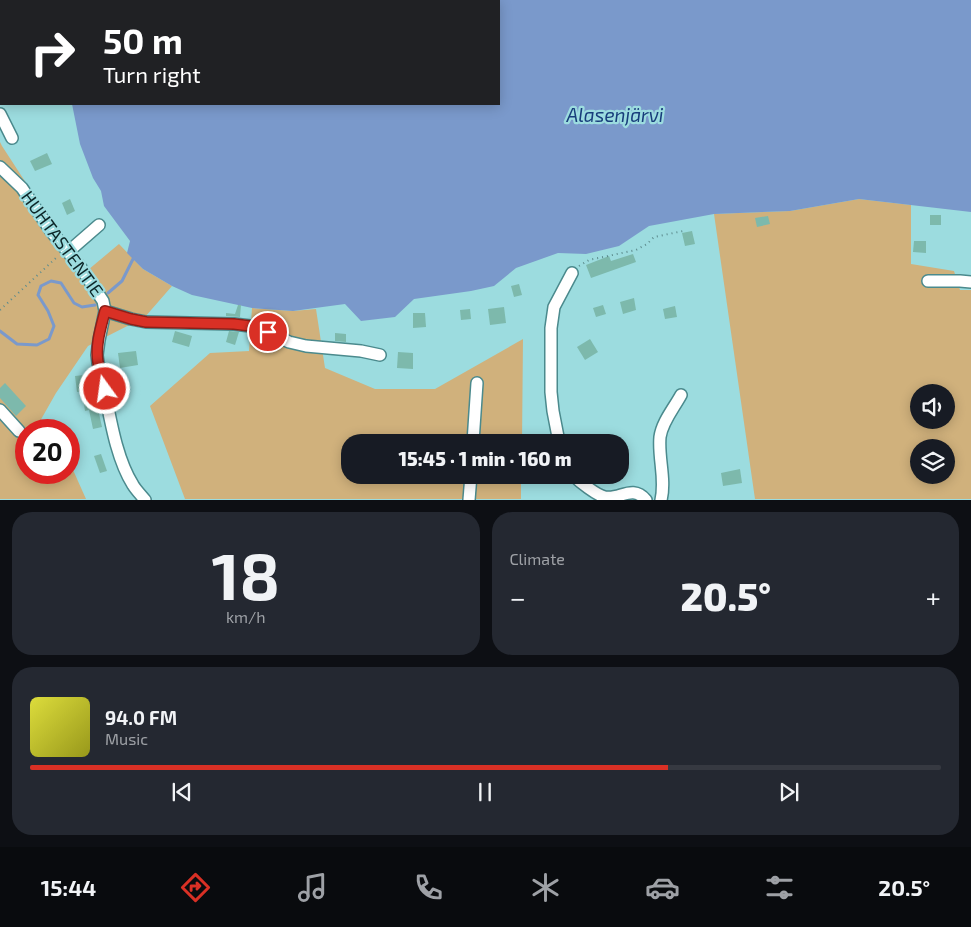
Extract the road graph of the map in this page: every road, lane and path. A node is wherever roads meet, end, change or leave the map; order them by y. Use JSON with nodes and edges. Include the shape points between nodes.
{"nodes":[{"id":1,"x":0,"y":114,"type":"edge"},
{"id":2,"x":12,"y":138,"type":"dead end"},
{"id":3,"x":0,"y":167,"type":"edge"},
{"id":4,"x":98,"y":225,"type":"dead end"},
{"id":5,"x":683,"y":231,"type":"dead end"},
{"id":6,"x":67,"y":250,"type":"junction"},
{"id":7,"x":572,"y":273,"type":"joint"},
{"id":8,"x":928,"y":281,"type":"dead end"},
{"id":9,"x":971,"y":282,"type":"edge"},
{"id":10,"x":0,"y":310,"type":"edge"},
{"id":11,"x":105,"y":311,"type":"junction"},
{"id":12,"x":380,"y":355,"type":"dead end"},
{"id":13,"x":478,"y":384,"type":"dead end"},
{"id":14,"x":681,"y":395,"type":"dead end"},
{"id":15,"x":0,"y":410,"type":"edge"},
{"id":16,"x":15,"y":427,"type":"edge"},
{"id":17,"x":474,"y":434,"type":"edge"},
{"id":18,"x":557,"y":434,"type":"edge"},
{"id":19,"x":470,"y":484,"type":"edge"},
{"id":20,"x":584,"y":484,"type":"edge"},
{"id":21,"x":145,"y":500,"type":"edge"},
{"id":22,"x":469,"y":500,"type":"edge"},
{"id":23,"x":646,"y":500,"type":"edge"},
{"id":24,"x":661,"y":500,"type":"edge"}],
"edges":[{"from":1,"to":2,"type":"street"},
{"from":3,"to":6,"type":"street","name":"HUHTASTENTIE","via":[[22,188]]},
{"from":4,"to":6,"type":"street"},
{"from":5,"to":7,"type":"path","via":[[654,237],[636,250],[589,260]]},
{"from":6,"to":10,"type":"path"},
{"from":6,"to":11,"type":"street","name":"HUHTASTENTIE","via":[[103,301]]},
{"from":7,"to":18,"type":"street","via":[[554,307],[551,328],[551,392]]},
{"from":8,"to":9,"type":"street"},
{"from":11,"to":12,"type":"street","via":[[146,322],[250,326],[306,346]]},
{"from":11,"to":21,"type":"street","name":"HUHTASTENTIE","via":[[98,340],[98,363],[124,467]]},
{"from":13,"to":17,"type":"street"},
{"from":14,"to":24,"type":"street","via":[[663,426],[660,438]]},
{"from":15,"to":16,"type":"street"},
{"from":19,"to":22,"type":"street"},
{"from":20,"to":23,"type":"street","via":[[606,497],[631,492],[641,494]]}]}
